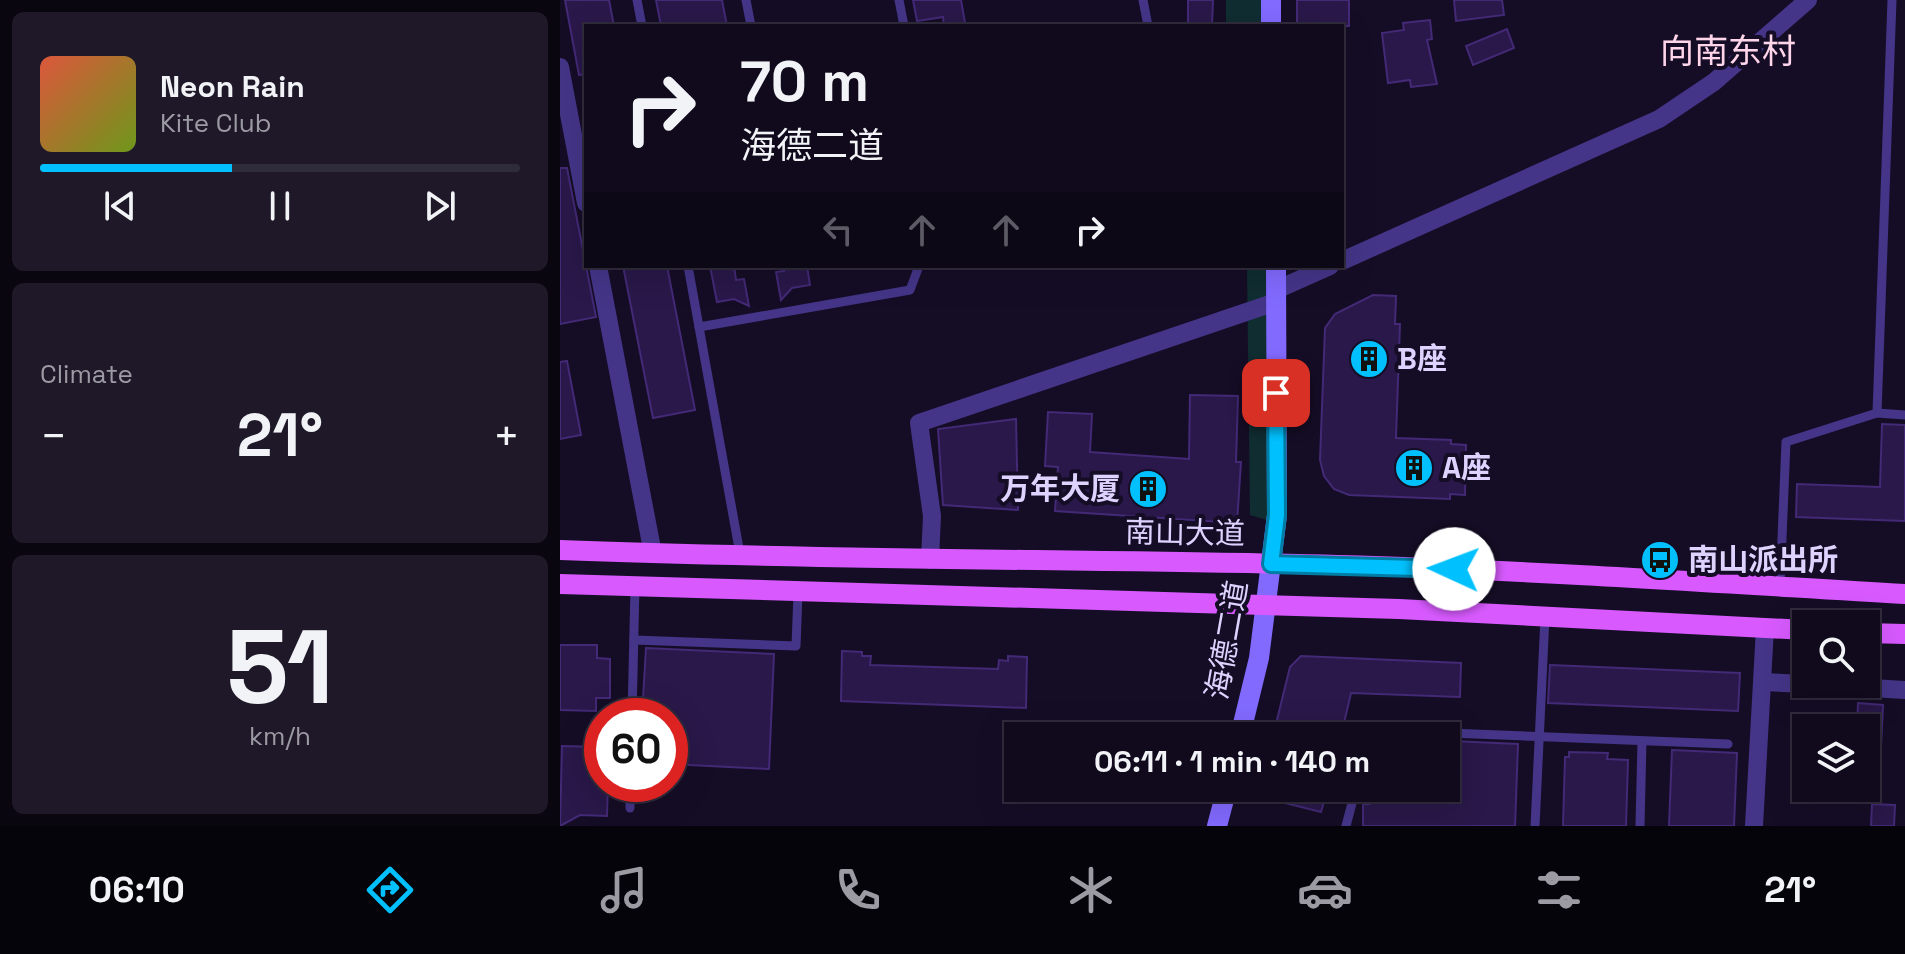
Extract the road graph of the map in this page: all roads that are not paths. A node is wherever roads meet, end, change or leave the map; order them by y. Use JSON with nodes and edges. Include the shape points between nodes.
{"nodes":[{"id":1,"x":637,"y":0,"type":"edge"},
{"id":2,"x":746,"y":0,"type":"edge"},
{"id":3,"x":899,"y":0,"type":"edge"},
{"id":4,"x":1143,"y":0,"type":"edge"},
{"id":5,"x":1271,"y":0,"type":"edge"},
{"id":6,"x":1808,"y":0,"type":"edge"},
{"id":7,"x":1892,"y":0,"type":"edge"},
{"id":8,"x":642,"y":24,"type":"edge"},
{"id":9,"x":751,"y":24,"type":"edge"},
{"id":10,"x":904,"y":24,"type":"edge"},
{"id":11,"x":1148,"y":24,"type":"edge"},
{"id":12,"x":1271,"y":24,"type":"edge"},
{"id":13,"x":560,"y":67,"type":"edge"},
{"id":14,"x":584,"y":193,"type":"edge"},
{"id":15,"x":1344,"y":260,"type":"edge"},
{"id":16,"x":598,"y":268,"type":"edge"},
{"id":17,"x":688,"y":268,"type":"edge"},
{"id":18,"x":918,"y":268,"type":"edge"},
{"id":19,"x":1276,"y":268,"type":"edge"},
{"id":20,"x":1326,"y":268,"type":"edge"},
{"id":21,"x":1276,"y":296,"type":"junction"},
{"id":22,"x":699,"y":327,"type":"junction"},
{"id":23,"x":1877,"y":413,"type":"junction"},
{"id":24,"x":1905,"y":415,"type":"edge"},
{"id":25,"x":560,"y":550,"type":"edge"},
{"id":26,"x":653,"y":554,"type":"junction"},
{"id":27,"x":740,"y":557,"type":"junction"},
{"id":28,"x":930,"y":560,"type":"junction"},
{"id":29,"x":1271,"y":564,"type":"junction"},
{"id":30,"x":1905,"y":578,"type":"edge"},
{"id":31,"x":560,"y":584,"type":"edge"},
{"id":32,"x":1780,"y":586,"type":"junction"},
{"id":33,"x":635,"y":587,"type":"junction"},
{"id":34,"x":1869,"y":592,"type":"junction"},
{"id":35,"x":798,"y":593,"type":"junction"},
{"id":36,"x":1905,"y":594,"type":"edge"},
{"id":37,"x":1265,"y":605,"type":"junction"},
{"id":38,"x":1545,"y":617,"type":"junction"},
{"id":39,"x":1765,"y":628,"type":"junction"},
{"id":40,"x":1792,"y":629,"type":"edge"},
{"id":41,"x":1880,"y":633,"type":"edge"},
{"id":42,"x":1905,"y":634,"type":"edge"},
{"id":43,"x":1880,"y":638,"type":"edge"},
{"id":44,"x":634,"y":640,"type":"junction"},
{"id":45,"x":1905,"y":649,"type":"edge"},
{"id":46,"x":1763,"y":682,"type":"junction"},
{"id":47,"x":1792,"y":683,"type":"edge"},
{"id":48,"x":1880,"y":688,"type":"edge"},
{"id":49,"x":1905,"y":690,"type":"edge"},
{"id":50,"x":632,"y":698,"type":"edge"},
{"id":51,"x":1243,"y":722,"type":"edge"},
{"id":52,"x":1460,"y":734,"type":"edge"},
{"id":53,"x":1539,"y":737,"type":"junction"},
{"id":54,"x":1642,"y":741,"type":"junction"},
{"id":55,"x":1728,"y":744,"type":"dead end"},
{"id":56,"x":630,"y":802,"type":"edge"},
{"id":57,"x":1224,"y":802,"type":"edge"},
{"id":58,"x":1352,"y":802,"type":"edge"},
{"id":59,"x":630,"y":808,"type":"dead end"},
{"id":60,"x":1220,"y":825,"type":"edge"},
{"id":61,"x":1346,"y":826,"type":"edge"},
{"id":62,"x":1535,"y":826,"type":"edge"},
{"id":63,"x":1640,"y":826,"type":"edge"},
{"id":64,"x":1754,"y":826,"type":"edge"}],
"edges":[{"from":1,"to":8,"type":"lane"},
{"from":2,"to":9,"type":"lane"},
{"from":3,"to":10,"type":"lane"},
{"from":4,"to":11,"type":"lane"},
{"from":5,"to":12,"type":"street"},
{"from":6,"to":15,"type":"street","via":[[1731,68],[1659,119]]},
{"from":7,"to":23,"type":"lane"},
{"from":13,"to":14,"type":"street"},
{"from":16,"to":26,"type":"street"},
{"from":17,"to":22,"type":"lane"},
{"from":18,"to":22,"type":"lane","via":[[910,290]]},
{"from":19,"to":21,"type":"street","name":"海德二道"},
{"from":20,"to":21,"type":"street"},
{"from":21,"to":28,"type":"street","via":[[919,423],[932,516]]},
{"from":21,"to":29,"type":"street","name":"海德二道","via":[[1277,515]]},
{"from":22,"to":27,"type":"lane"},
{"from":23,"to":24,"type":"lane"},
{"from":23,"to":32,"type":"lane","via":[[1786,442]]},
{"from":25,"to":26,"type":"main road","name":"南山大道"},
{"from":26,"to":27,"type":"main road","name":"南山大道"},
{"from":27,"to":28,"type":"main road","name":"南山大道"},
{"from":28,"to":29,"type":"main road","name":"南山大道"},
{"from":29,"to":32,"type":"main road","name":"南山大道"},
{"from":29,"to":37,"type":"street","name":"海德二道"},
{"from":30,"to":34,"type":"main road"},
{"from":31,"to":33,"type":"main road"},
{"from":32,"to":34,"type":"main road","name":"南山大道"},
{"from":33,"to":35,"type":"main road"},
{"from":33,"to":44,"type":"lane"},
{"from":34,"to":36,"type":"main road","name":"南山大道"},
{"from":35,"to":37,"type":"main road"},
{"from":35,"to":44,"type":"lane","via":[[796,646]]},
{"from":37,"to":38,"type":"main road"},
{"from":37,"to":51,"type":"street","name":"海德二道"},
{"from":38,"to":39,"type":"main road"},
{"from":38,"to":53,"type":"lane"},
{"from":39,"to":40,"type":"main road"},
{"from":39,"to":46,"type":"street"},
{"from":41,"to":42,"type":"main road"},
{"from":43,"to":45,"type":"main road"},
{"from":44,"to":50,"type":"lane"},
{"from":46,"to":47,"type":"street"},
{"from":46,"to":64,"type":"street"},
{"from":48,"to":49,"type":"street"},
{"from":52,"to":53,"type":"lane"},
{"from":53,"to":54,"type":"lane"},
{"from":53,"to":62,"type":"lane"},
{"from":54,"to":55,"type":"lane"},
{"from":54,"to":63,"type":"lane"},
{"from":56,"to":59,"type":"lane"},
{"from":57,"to":60,"type":"street"},
{"from":58,"to":61,"type":"lane"}]}
